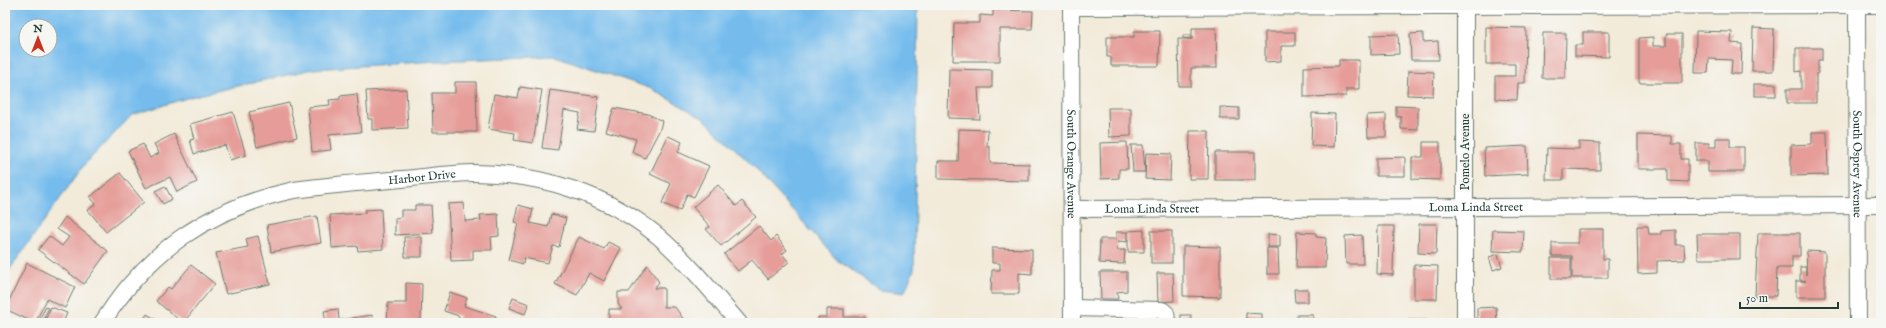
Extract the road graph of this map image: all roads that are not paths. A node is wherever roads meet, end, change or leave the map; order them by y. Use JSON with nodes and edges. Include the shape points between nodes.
{"nodes":[{"id":1,"x":1857,"y":5,"type":"edge"},
{"id":2,"x":1881,"y":5,"type":"edge"},
{"id":3,"x":1071,"y":6,"type":"edge"},
{"id":4,"x":1279,"y":6,"type":"edge"},
{"id":5,"x":1465,"y":6,"type":"edge"},
{"id":6,"x":1858,"y":205,"type":"junction"},
{"id":7,"x":1881,"y":205,"type":"edge"},
{"id":8,"x":1465,"y":206,"type":"junction"},
{"id":9,"x":1072,"y":209,"type":"junction"},
{"id":10,"x":1072,"y":316,"type":"edge"},
{"id":11,"x":1167,"y":320,"type":"dead end"},
{"id":12,"x":102,"y":323,"type":"edge"},
{"id":13,"x":738,"y":323,"type":"edge"},
{"id":14,"x":1465,"y":323,"type":"edge"},
{"id":15,"x":1858,"y":323,"type":"edge"}],
"edges":[{"from":1,"to":2,"type":"street"},
{"from":1,"to":5,"type":"street"},
{"from":1,"to":6,"type":"street","name":"South Osprey Avenue"},
{"from":3,"to":4,"type":"street"},
{"from":3,"to":9,"type":"street","name":"South Orange Avenue"},
{"from":4,"to":5,"type":"street"},
{"from":5,"to":8,"type":"street","name":"Pomelo Avenue"},
{"from":6,"to":7,"type":"street","name":"Loma Linda Street"},
{"from":6,"to":8,"type":"street","name":"Loma Linda Street"},
{"from":6,"to":15,"type":"street","name":"South Osprey Avenue"},
{"from":8,"to":9,"type":"street","name":"Loma Linda Street"},
{"from":8,"to":14,"type":"street","name":"Pomelo Avenue"},
{"from":9,"to":10,"type":"street","name":"South Orange Avenue"},
{"from":10,"to":11,"type":"street","via":[[1162,310],[1166,313]]},
{"from":12,"to":13,"type":"street","name":"Harbor Drive","via":[[129,286],[166,248],[189,231],[230,209],[294,190],[473,173],[536,179],[581,192],[617,209],[658,236],[681,258]]}]}
